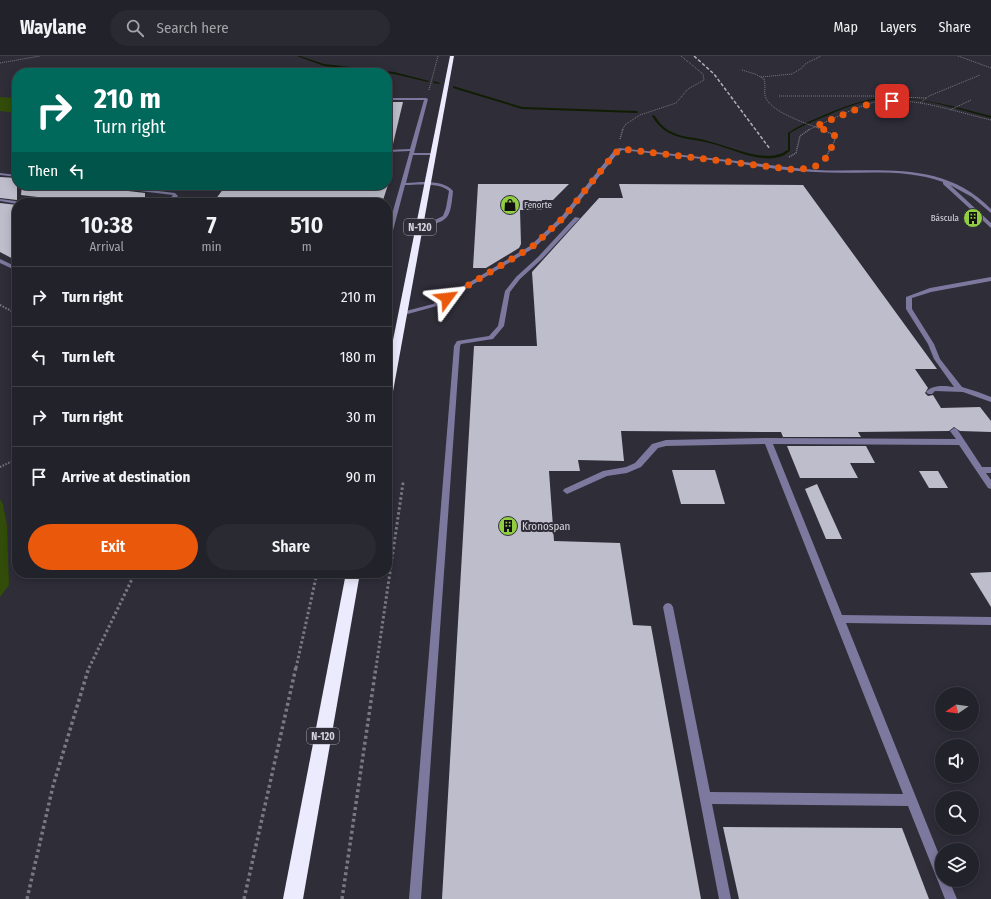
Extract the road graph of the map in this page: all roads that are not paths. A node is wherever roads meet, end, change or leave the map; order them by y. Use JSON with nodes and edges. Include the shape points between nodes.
{"nodes":[{"id":1,"x":452,"y":56,"type":"edge"},
{"id":2,"x":392,"y":99,"type":"edge"},
{"id":3,"x":392,"y":151,"type":"edge"},
{"id":4,"x":411,"y":152,"type":"junction"},
{"id":5,"x":433,"y":154,"type":"junction"},
{"id":6,"x":0,"y":174,"type":"edge"},
{"id":7,"x":12,"y":175,"type":"edge"},
{"id":8,"x":943,"y":180,"type":"junction"},
{"id":9,"x":403,"y":184,"type":"junction"},
{"id":10,"x":428,"y":184,"type":"junction"},
{"id":11,"x":140,"y":190,"type":"edge"},
{"id":12,"x":174,"y":198,"type":"edge"},
{"id":13,"x":0,"y":200,"type":"edge"},
{"id":14,"x":12,"y":202,"type":"edge"},
{"id":15,"x":991,"y":212,"type":"edge"},
{"id":16,"x":394,"y":215,"type":"joint"},
{"id":17,"x":576,"y":218,"type":"dead end"},
{"id":18,"x":392,"y":223,"type":"edge"},
{"id":19,"x":420,"y":226,"type":"junction"},
{"id":20,"x":991,"y":226,"type":"edge"},
{"id":21,"x":0,"y":261,"type":"edge"},
{"id":22,"x":12,"y":267,"type":"edge"},
{"id":23,"x":991,"y":279,"type":"edge"},
{"id":24,"x":404,"y":313,"type":"junction"},
{"id":25,"x":392,"y":372,"type":"edge"},
{"id":26,"x":959,"y":388,"type":"junction"},
{"id":27,"x":930,"y":392,"type":"dead end"},
{"id":28,"x":991,"y":400,"type":"edge"},
{"id":29,"x":954,"y":431,"type":"dead end"},
{"id":30,"x":768,"y":442,"type":"junction"},
{"id":31,"x":961,"y":442,"type":"junction"},
{"id":32,"x":980,"y":470,"type":"junction"},
{"id":33,"x":991,"y":470,"type":"edge"},
{"id":34,"x":991,"y":486,"type":"edge"},
{"id":35,"x":567,"y":491,"type":"dead end"},
{"id":36,"x":352,"y":578,"type":"edge"},
{"id":37,"x":668,"y":607,"type":"dead end"},
{"id":38,"x":838,"y":619,"type":"junction"},
{"id":39,"x":991,"y":621,"type":"edge"},
{"id":40,"x":705,"y":798,"type":"junction"},
{"id":41,"x":911,"y":800,"type":"junction"},
{"id":42,"x":935,"y":860,"type":"edge"},
{"id":43,"x":946,"y":887,"type":"edge"},
{"id":44,"x":292,"y":899,"type":"edge"},
{"id":45,"x":415,"y":899,"type":"edge"},
{"id":46,"x":725,"y":899,"type":"edge"},
{"id":47,"x":951,"y":899,"type":"edge"}],
"edges":[{"from":1,"to":5,"type":"highway","number":"N-120"},
{"from":2,"to":4,"type":"street","via":[[426,99]]},
{"from":3,"to":4,"type":"street"},
{"from":4,"to":5,"type":"street"},
{"from":4,"to":9,"type":"street"},
{"from":5,"to":10,"type":"highway","number":"N-120"},
{"from":6,"to":7,"type":"street"},
{"from":8,"to":15,"type":"street","via":[[969,193]]},
{"from":8,"to":20,"type":"street"},
{"from":8,"to":24,"type":"street","via":[[909,172],[797,170],[621,149],[615,153],[564,217],[532,247],[435,305]]},
{"from":9,"to":10,"type":"street"},
{"from":9,"to":16,"type":"street"},
{"from":10,"to":19,"type":"highway","number":"N-120"},
{"from":10,"to":19,"type":"street","via":[[450,188],[448,216],[444,220]]},
{"from":11,"to":12,"type":"street","via":[[175,194]]},
{"from":13,"to":14,"type":"street"},
{"from":16,"to":18,"type":"street"},
{"from":17,"to":45,"type":"street","via":[[507,292],[500,326],[491,338],[459,342],[457,346]]},
{"from":19,"to":24,"type":"highway","number":"N-120"},
{"from":21,"to":22,"type":"street"},
{"from":23,"to":26,"type":"street","via":[[930,290],[909,297],[909,309],[937,359]]},
{"from":24,"to":25,"type":"highway","number":"N-120"},
{"from":26,"to":27,"type":"street","via":[[933,389]]},
{"from":26,"to":28,"type":"street","via":[[971,390]]},
{"from":29,"to":31,"type":"street"},
{"from":30,"to":31,"type":"street"},
{"from":30,"to":35,"type":"street","via":[[666,443],[655,446],[638,465],[606,474]]},
{"from":30,"to":38,"type":"street"},
{"from":31,"to":32,"type":"street"},
{"from":32,"to":33,"type":"street"},
{"from":32,"to":34,"type":"street"},
{"from":36,"to":44,"type":"highway","number":"N-120"},
{"from":37,"to":40,"type":"street"},
{"from":38,"to":39,"type":"street"},
{"from":38,"to":41,"type":"street"},
{"from":40,"to":41,"type":"street"},
{"from":40,"to":46,"type":"street"},
{"from":41,"to":42,"type":"street"},
{"from":43,"to":47,"type":"street"}]}
